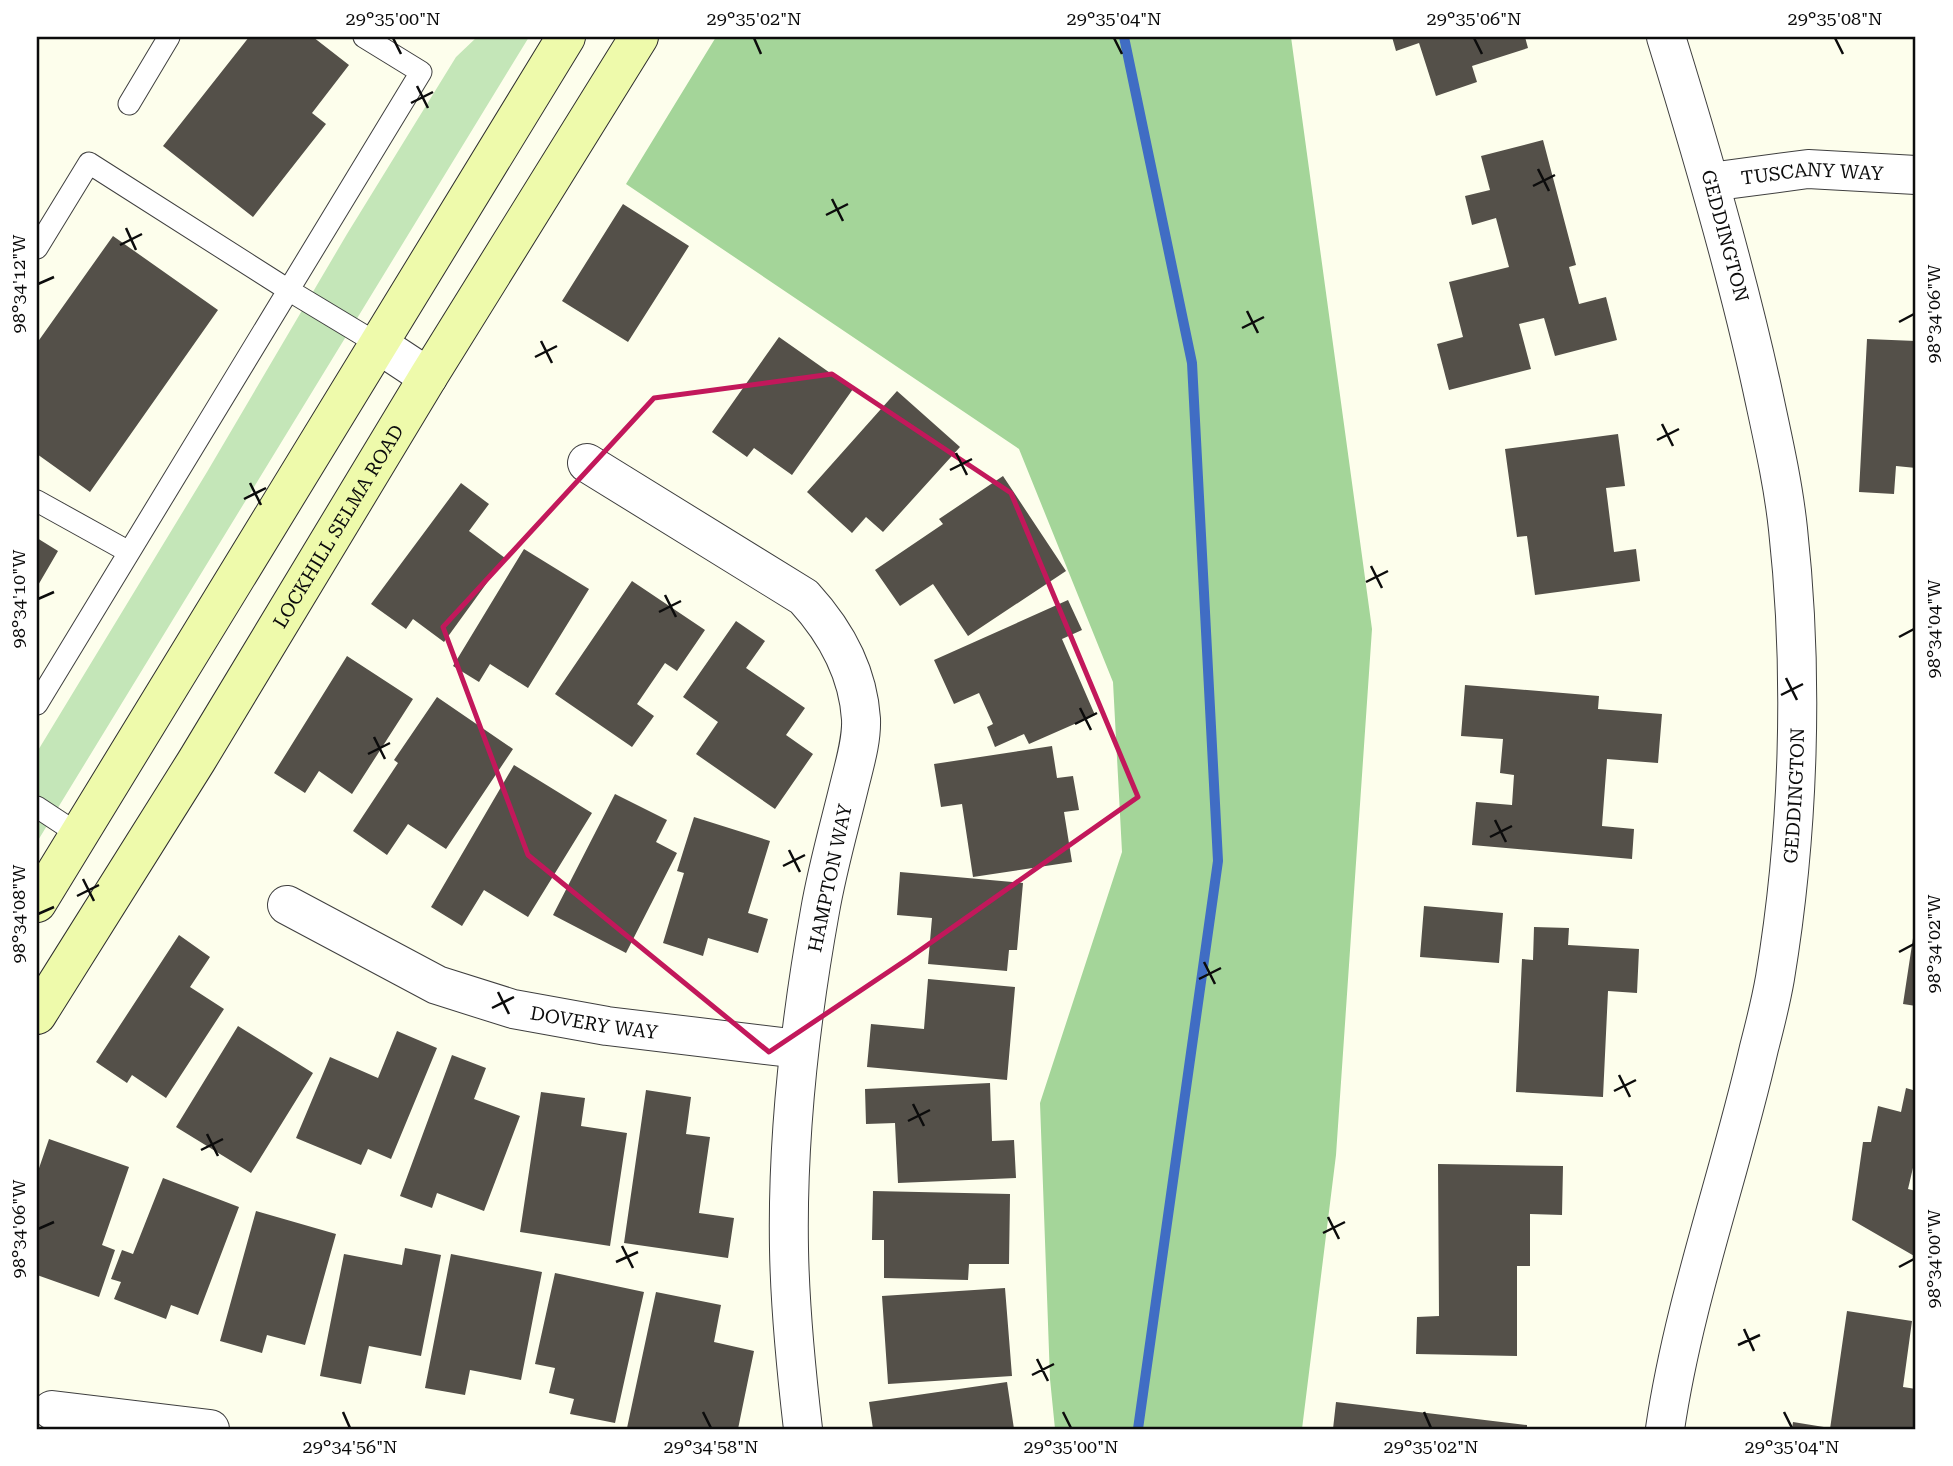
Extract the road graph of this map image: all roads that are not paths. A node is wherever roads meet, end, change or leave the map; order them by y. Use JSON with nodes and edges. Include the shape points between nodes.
{"nodes":[{"id":1,"x":169,"y":37,"type":"edge"},
{"id":2,"x":364,"y":37,"type":"edge"},
{"id":3,"x":566,"y":37,"type":"edge"},
{"id":4,"x":639,"y":37,"type":"edge"},
{"id":5,"x":1666,"y":37,"type":"edge"},
{"id":6,"x":129,"y":104,"type":"dead end"},
{"id":7,"x":1916,"y":175,"type":"edge"},
{"id":8,"x":1710,"y":182,"type":"junction"},
{"id":9,"x":37,"y":248,"type":"edge"},
{"id":10,"x":289,"y":291,"type":"junction"},
{"id":11,"x":378,"y":344,"type":"junction"},
{"id":12,"x":428,"y":377,"type":"junction"},
{"id":13,"x":587,"y":463,"type":"dead end"},
{"id":14,"x":37,"y":501,"type":"edge"},
{"id":15,"x":129,"y":552,"type":"junction"},
{"id":16,"x":37,"y":704,"type":"edge"},
{"id":17,"x":37,"y":807,"type":"edge"},
{"id":18,"x":78,"y":834,"type":"junction"},
{"id":19,"x":37,"y":903,"type":"edge"},
{"id":20,"x":287,"y":905,"type":"dead end"},
{"id":21,"x":37,"y":1015,"type":"edge"},
{"id":22,"x":799,"y":1049,"type":"junction"},
{"id":23,"x":52,"y":1409,"type":"dead end"},
{"id":24,"x":210,"y":1429,"type":"edge"},
{"id":25,"x":803,"y":1429,"type":"edge"},
{"id":26,"x":1665,"y":1429,"type":"edge"}],
"edges":[{"from":1,"to":6,"type":"lane"},
{"from":2,"to":10,"type":"lane","via":[[421,72]]},
{"from":3,"to":11,"type":"main road"},
{"from":4,"to":12,"type":"main road","name":"LOCKHILL SELMA ROAD"},
{"from":5,"to":8,"type":"street","name":"GEDDINGTON"},
{"from":7,"to":8,"type":"street","name":"TUSCANY WAY","via":[[1808,169]]},
{"from":8,"to":26,"type":"street","name":"GEDDINGTON","via":[[1745,308],[1774,446],[1788,529],[1799,692],[1792,837],[1775,979],[1744,1117],[1704,1253]]},
{"from":9,"to":10,"type":"lane","via":[[89,163]]},
{"from":10,"to":11,"type":"lane"},
{"from":10,"to":15,"type":"lane"},
{"from":11,"to":12,"type":"street"},
{"from":11,"to":18,"type":"main road"},
{"from":12,"to":21,"type":"main road","name":"LOCKHILL SELMA ROAD"},
{"from":13,"to":22,"type":"street","name":"HAMPTON WAY","via":[[804,597],[841,645],[854,678],[861,721],[855,763],[820,909]]},
{"from":14,"to":15,"type":"lane"},
{"from":15,"to":16,"type":"lane"},
{"from":17,"to":18,"type":"lane"},
{"from":18,"to":19,"type":"main road"},
{"from":20,"to":22,"type":"street","name":"DOVERY WAY","via":[[437,985],[513,1009],[607,1026]]},
{"from":22,"to":25,"type":"street","name":"HAMPTON WAY","via":[[789,1247],[793,1345]]},
{"from":23,"to":24,"type":"street"}]}
